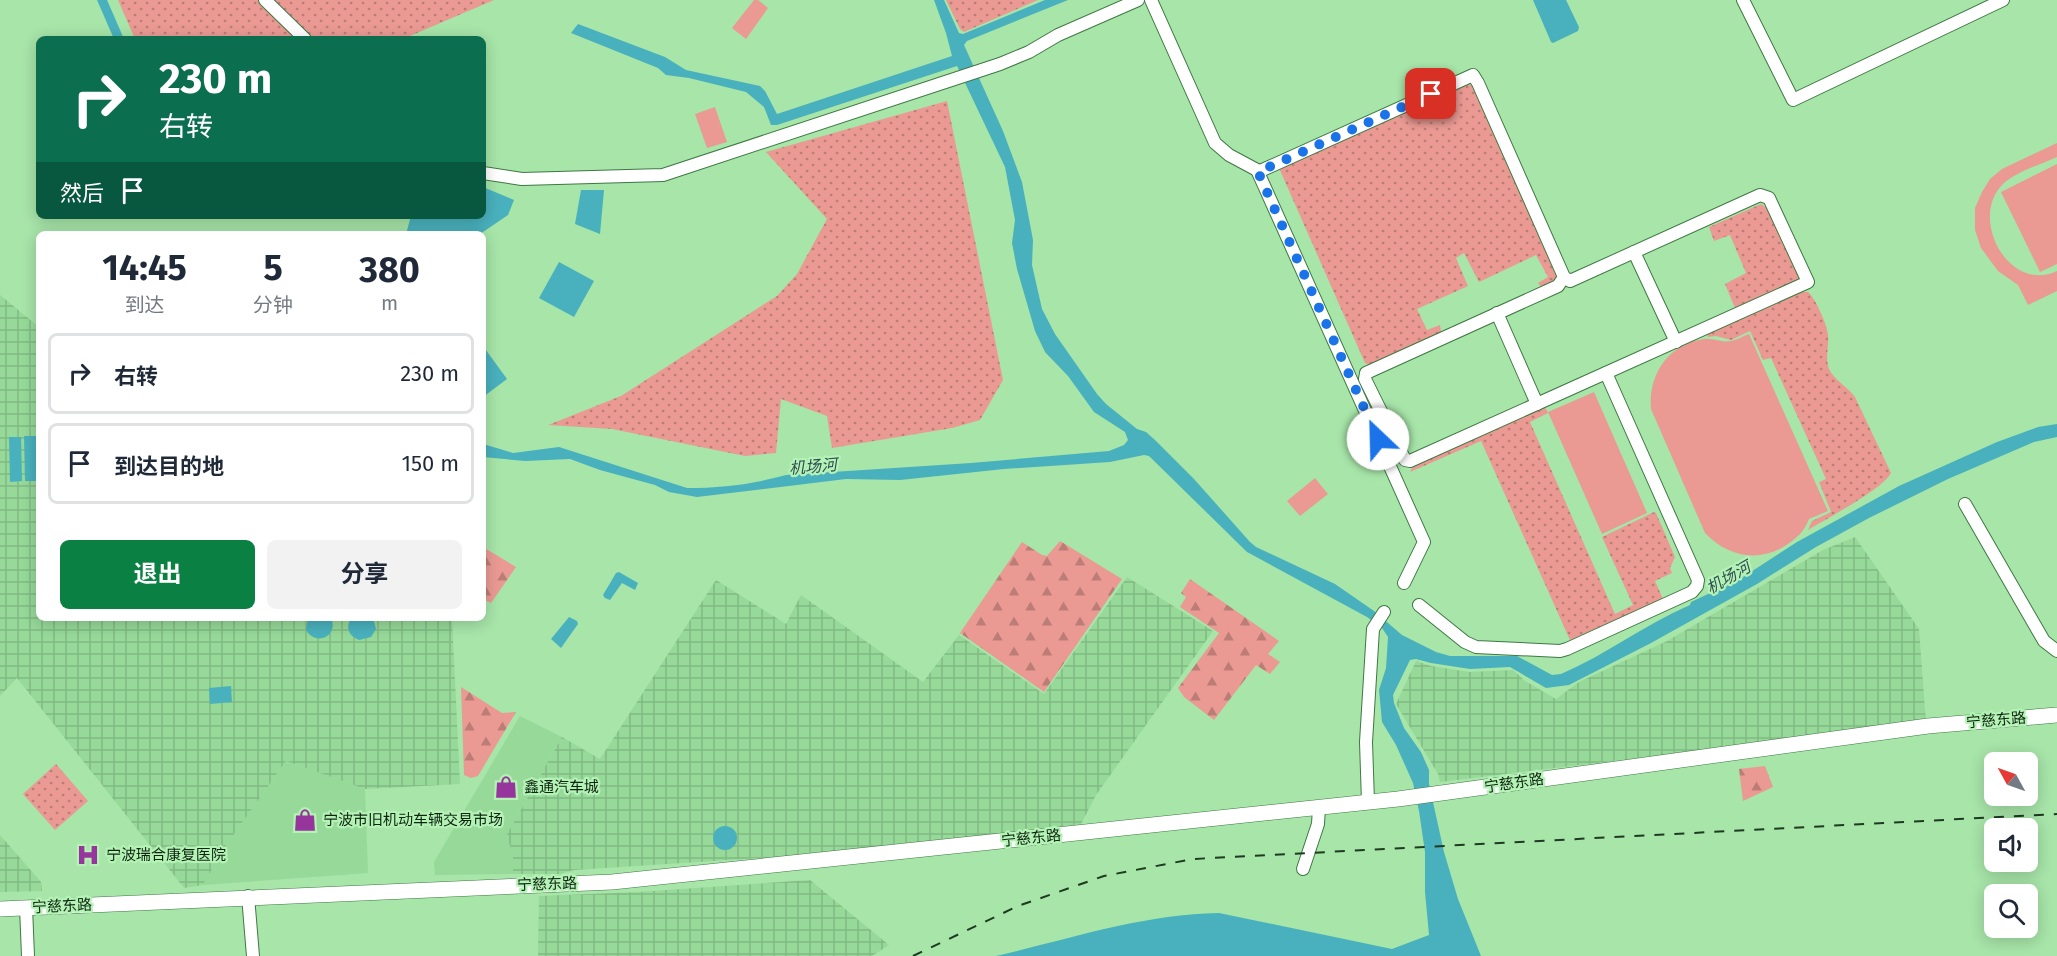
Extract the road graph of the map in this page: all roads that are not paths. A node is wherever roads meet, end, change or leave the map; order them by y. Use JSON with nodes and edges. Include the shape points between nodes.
{"nodes":[{"id":1,"x":265,"y":0,"type":"edge"},
{"id":2,"x":1138,"y":0,"type":"edge"},
{"id":3,"x":1151,"y":0,"type":"edge"},
{"id":4,"x":1743,"y":0,"type":"edge"},
{"id":5,"x":2003,"y":0,"type":"edge"},
{"id":6,"x":302,"y":36,"type":"edge"},
{"id":7,"x":1258,"y":172,"type":"junction"},
{"id":8,"x":486,"y":173,"type":"edge"},
{"id":9,"x":1634,"y":252,"type":"junction"},
{"id":10,"x":1564,"y":278,"type":"junction"},
{"id":11,"x":1497,"y":314,"type":"junction"},
{"id":12,"x":1676,"y":342,"type":"junction"},
{"id":13,"x":1606,"y":373,"type":"junction"},
{"id":14,"x":1537,"y":404,"type":"junction"},
{"id":15,"x":1965,"y":504,"type":"dead end"},
{"id":16,"x":1404,"y":583,"type":"dead end"},
{"id":17,"x":1419,"y":605,"type":"dead end"},
{"id":18,"x":1384,"y":612,"type":"dead end"},
{"id":19,"x":2057,"y":651,"type":"edge"},
{"id":20,"x":2057,"y":715,"type":"edge"},
{"id":21,"x":1368,"y":802,"type":"junction"},
{"id":22,"x":1319,"y":807,"type":"junction"},
{"id":23,"x":1304,"y":869,"type":"dead end"},
{"id":24,"x":248,"y":897,"type":"junction"},
{"id":25,"x":26,"y":907,"type":"junction"},
{"id":26,"x":0,"y":909,"type":"edge"},
{"id":27,"x":28,"y":956,"type":"edge"},
{"id":28,"x":254,"y":956,"type":"edge"}],
"edges":[{"from":1,"to":6,"type":"street"},
{"from":2,"to":8,"type":"street","via":[[1000,64],[663,175],[522,179]]},
{"from":3,"to":7,"type":"street","via":[[1215,143]]},
{"from":4,"to":5,"type":"street","via":[[1793,100]]},
{"from":7,"to":10,"type":"street","via":[[1473,75]]},
{"from":7,"to":16,"type":"street","via":[[1424,542]]},
{"from":9,"to":10,"type":"street","via":[[1570,281]]},
{"from":9,"to":12,"type":"street"},
{"from":9,"to":12,"type":"street","via":[[1760,195],[1769,198],[1808,282]]},
{"from":10,"to":11,"type":"street","via":[[1558,286]]},
{"from":11,"to":14,"type":"street"},
{"from":11,"to":14,"type":"street","via":[[1371,369],[1365,379],[1401,455],[1410,461]]},
{"from":12,"to":13,"type":"street"},
{"from":13,"to":14,"type":"street"},
{"from":13,"to":17,"type":"street","via":[[1698,580],[1697,586],[1692,592],[1560,651],[1476,647],[1464,642]]},
{"from":15,"to":19,"type":"street","via":[[2044,640]]},
{"from":18,"to":21,"type":"street","via":[[1373,629],[1366,741]]},
{"from":20,"to":21,"type":"main road","name":"宁慈东路","via":[[1928,726]]},
{"from":21,"to":22,"type":"main road","name":"宁慈东路"},
{"from":22,"to":23,"type":"street","via":[[1318,824]]},
{"from":22,"to":24,"type":"main road","name":"宁慈东路","via":[[612,882]]},
{"from":24,"to":25,"type":"main road","name":"宁慈东路"},
{"from":24,"to":28,"type":"street"},
{"from":25,"to":26,"type":"main road","name":"宁慈东路"},
{"from":25,"to":27,"type":"street"}]}
